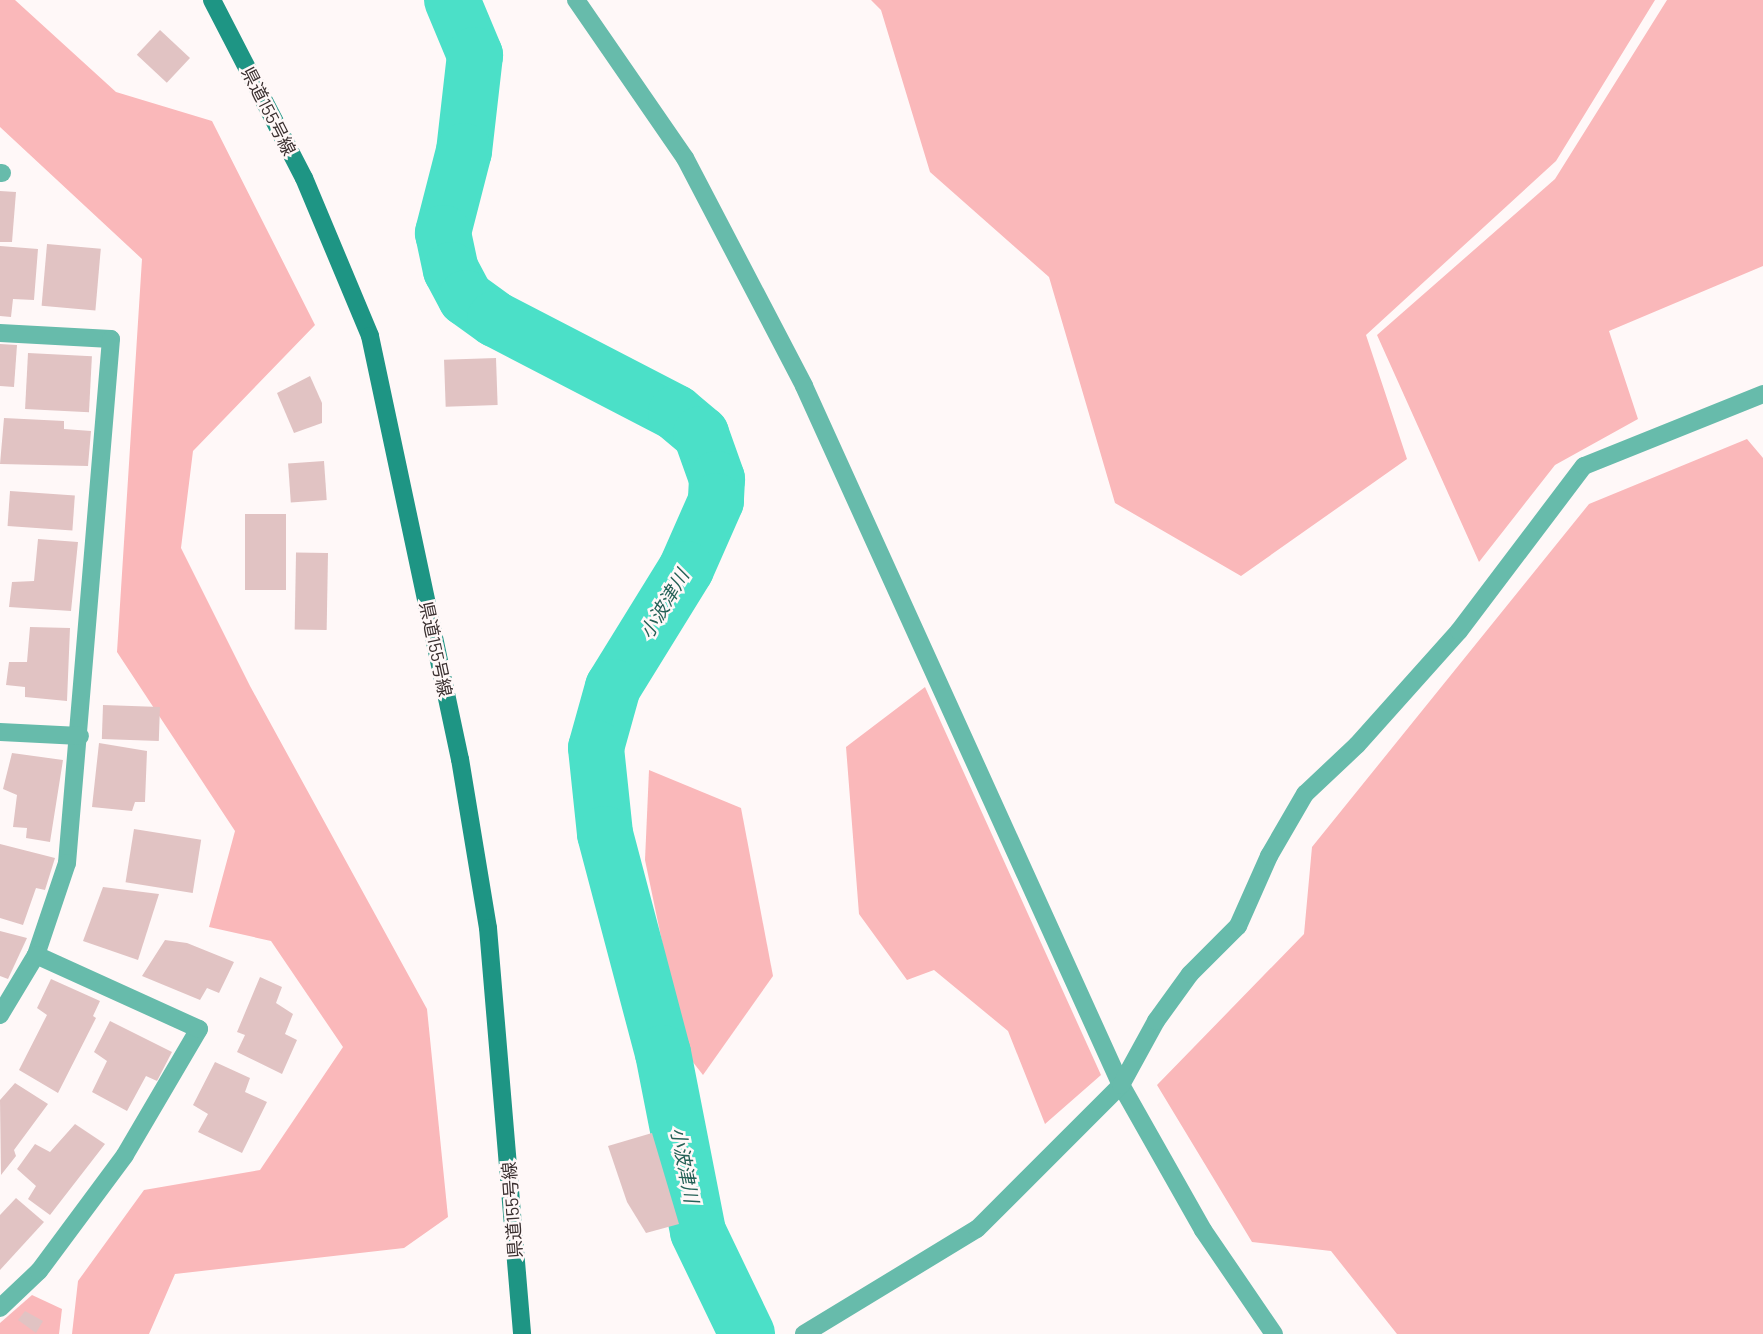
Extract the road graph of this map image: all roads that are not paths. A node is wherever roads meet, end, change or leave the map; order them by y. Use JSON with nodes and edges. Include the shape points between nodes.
{"nodes":[{"id":1,"x":212,"y":0,"type":"edge"},
{"id":2,"x":576,"y":0,"type":"edge"},
{"id":3,"x":0,"y":333,"type":"edge"},
{"id":4,"x":1763,"y":394,"type":"edge"},
{"id":5,"x":0,"y":732,"type":"edge"},
{"id":6,"x":80,"y":736,"type":"junction"},
{"id":7,"x":36,"y":955,"type":"junction"},
{"id":8,"x":0,"y":1015,"type":"edge"},
{"id":9,"x":1121,"y":1085,"type":"junction"},
{"id":10,"x":0,"y":1308,"type":"edge"},
{"id":11,"x":522,"y":1334,"type":"edge"},
{"id":12,"x":804,"y":1334,"type":"edge"},
{"id":13,"x":1274,"y":1334,"type":"edge"}],
"edges":[{"from":1,"to":11,"type":"main road","name":"県道155号線","via":[[304,178],[373,348],[460,759],[488,928]]},
{"from":2,"to":9,"type":"street","via":[[685,158],[804,386]]},
{"from":3,"to":6,"type":"street","via":[[111,339]]},
{"from":4,"to":9,"type":"street","via":[[1584,466],[1459,631],[1357,745],[1305,794],[1269,856],[1238,926],[1190,974],[1156,1021]]},
{"from":5,"to":6,"type":"street"},
{"from":6,"to":7,"type":"street","via":[[67,863]]},
{"from":7,"to":8,"type":"street"},
{"from":7,"to":10,"type":"street","via":[[199,1029],[125,1155],[39,1271]]},
{"from":9,"to":12,"type":"street","via":[[977,1229]]},
{"from":9,"to":13,"type":"street","via":[[1203,1230]]}]}
